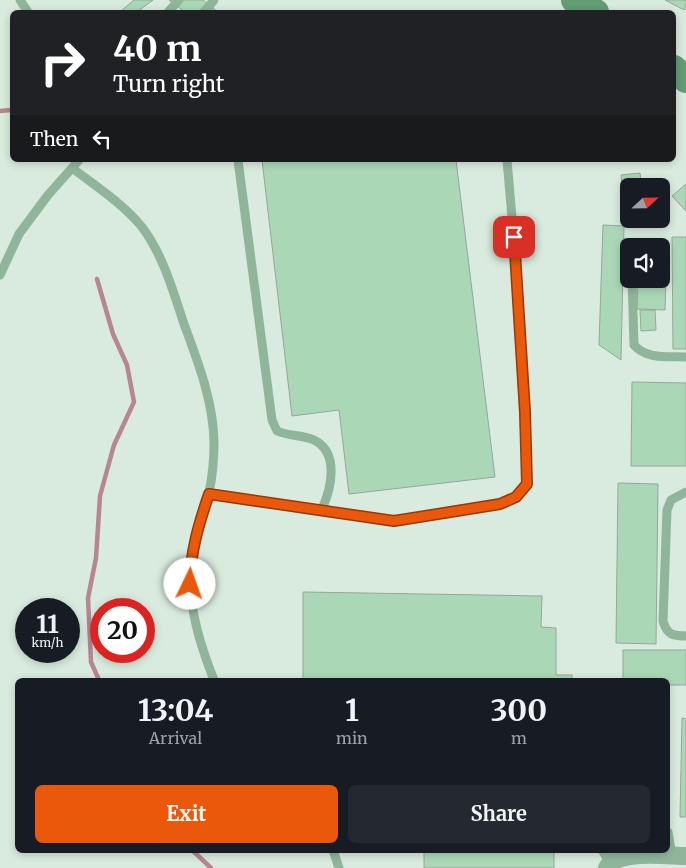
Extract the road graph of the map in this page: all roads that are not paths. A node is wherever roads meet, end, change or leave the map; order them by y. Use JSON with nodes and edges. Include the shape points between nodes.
{"nodes":[{"id":1,"x":179,"y":0,"type":"edge"},
{"id":2,"x":214,"y":0,"type":"edge"},
{"id":3,"x":574,"y":0,"type":"edge"},
{"id":4,"x":170,"y":10,"type":"edge"},
{"id":5,"x":206,"y":10,"type":"edge"},
{"id":6,"x":592,"y":10,"type":"edge"},
{"id":7,"x":676,"y":70,"type":"edge"},
{"id":8,"x":686,"y":80,"type":"edge"},
{"id":9,"x":77,"y":162,"type":"edge"},
{"id":10,"x":238,"y":162,"type":"edge"},
{"id":11,"x":508,"y":162,"type":"edge"},
{"id":12,"x":72,"y":168,"type":"junction"},
{"id":13,"x":0,"y":274,"type":"edge"},
{"id":14,"x":632,"y":288,"type":"edge"},
{"id":15,"x":686,"y":357,"type":"edge"},
{"id":16,"x":686,"y":492,"type":"edge"},
{"id":17,"x":209,"y":494,"type":"junction"},
{"id":18,"x":322,"y":509,"type":"junction"},
{"id":19,"x":686,"y":636,"type":"edge"},
{"id":20,"x":213,"y":678,"type":"edge"},
{"id":21,"x":670,"y":836,"type":"edge"},
{"id":22,"x":335,"y":853,"type":"edge"},
{"id":23,"x":679,"y":856,"type":"edge"},
{"id":24,"x":606,"y":860,"type":"edge"},
{"id":25,"x":339,"y":868,"type":"edge"}],
"edges":[{"from":1,"to":4,"type":"lane"},
{"from":2,"to":5,"type":"lane"},
{"from":3,"to":6,"type":"street"},
{"from":7,"to":8,"type":"street"},
{"from":9,"to":12,"type":"lane"},
{"from":10,"to":18,"type":"lane","via":[[272,420],[276,431],[313,440],[326,450],[331,467],[329,493]]},
{"from":11,"to":18,"type":"lane","via":[[527,484],[516,497],[500,504],[394,521],[348,516]]},
{"from":12,"to":13,"type":"lane","via":[[19,234]]},
{"from":12,"to":17,"type":"lane","via":[[117,202],[141,226],[160,260],[210,405],[214,445]]},
{"from":14,"to":15,"type":"lane","via":[[634,345],[651,356]]},
{"from":16,"to":19,"type":"lane","via":[[671,500],[667,510],[663,621],[671,635]]},
{"from":17,"to":18,"type":"lane"},
{"from":17,"to":20,"type":"lane","via":[[190,567],[199,640]]},
{"from":21,"to":23,"type":"lane"},
{"from":22,"to":25,"type":"lane"},
{"from":23,"to":24,"type":"street","via":[[630,856]]}]}
